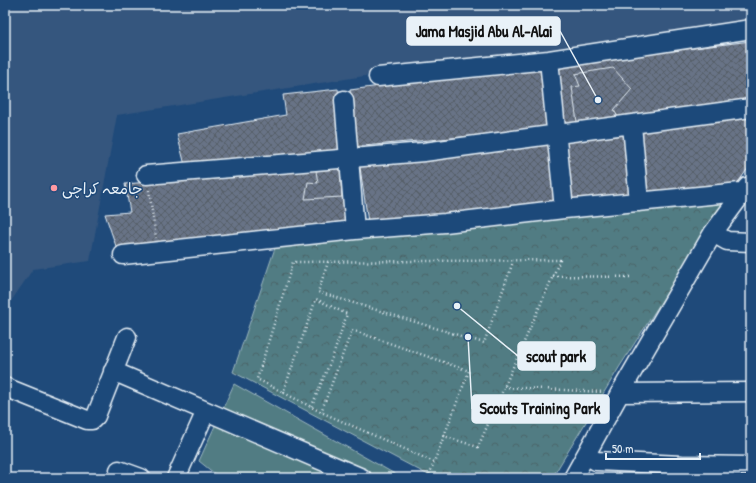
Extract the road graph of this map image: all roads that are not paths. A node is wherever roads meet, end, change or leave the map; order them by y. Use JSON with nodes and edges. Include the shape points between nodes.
{"nodes":[{"id":1,"x":751,"y":29,"type":"edge"},
{"id":2,"x":549,"y":60,"type":"junction"},
{"id":3,"x":378,"y":77,"type":"dead end"},
{"id":4,"x":344,"y":100,"type":"dead end"},
{"id":5,"x":751,"y":108,"type":"edge"},
{"id":6,"x":632,"y":125,"type":"junction"},
{"id":7,"x":557,"y":134,"type":"junction"},
{"id":8,"x":349,"y":158,"type":"junction"},
{"id":9,"x":146,"y":175,"type":"road end"},
{"id":10,"x":748,"y":188,"type":"edge"},
{"id":11,"x":639,"y":202,"type":"junction"},
{"id":12,"x":564,"y":209,"type":"junction"},
{"id":13,"x":355,"y":230,"type":"junction"},
{"id":14,"x":713,"y":233,"type":"junction"},
{"id":15,"x":751,"y":242,"type":"edge"},
{"id":16,"x":123,"y":255,"type":"dead end"},
{"id":17,"x":128,"y":337,"type":"dead end"},
{"id":18,"x":113,"y":371,"type":"junction"},
{"id":19,"x":5,"y":386,"type":"edge"},
{"id":20,"x":751,"y":392,"type":"edge"},
{"id":21,"x":620,"y":393,"type":"junction"},
{"id":22,"x":206,"y":411,"type":"junction"},
{"id":23,"x":586,"y":455,"type":"junction"},
{"id":24,"x":751,"y":466,"type":"edge"},
{"id":25,"x":119,"y":470,"type":"dead end"},
{"id":26,"x":682,"y":472,"type":"edge"},
{"id":27,"x":141,"y":478,"type":"edge"},
{"id":28,"x":176,"y":478,"type":"edge"},
{"id":29,"x":362,"y":478,"type":"edge"},
{"id":30,"x":573,"y":478,"type":"edge"}],
"edges":[{"from":1,"to":2,"type":"street"},
{"from":2,"to":3,"type":"street"},
{"from":2,"to":7,"type":"street"},
{"from":4,"to":8,"type":"street"},
{"from":5,"to":6,"type":"street"},
{"from":6,"to":7,"type":"street"},
{"from":6,"to":11,"type":"street"},
{"from":7,"to":8,"type":"street","via":[[424,152]]},
{"from":7,"to":12,"type":"street"},
{"from":8,"to":9,"type":"street"},
{"from":8,"to":13,"type":"street"},
{"from":10,"to":11,"type":"street"},
{"from":10,"to":14,"type":"street"},
{"from":11,"to":12,"type":"street"},
{"from":12,"to":13,"type":"street","via":[[445,224]]},
{"from":13,"to":16,"type":"street"},
{"from":14,"to":15,"type":"street","via":[[727,241]]},
{"from":14,"to":21,"type":"street"},
{"from":17,"to":18,"type":"street"},
{"from":18,"to":19,"type":"street","via":[[96,416],[92,420]]},
{"from":18,"to":22,"type":"street"},
{"from":20,"to":21,"type":"street"},
{"from":21,"to":23,"type":"street"},
{"from":22,"to":28,"type":"street"},
{"from":22,"to":29,"type":"street"},
{"from":23,"to":26,"type":"street","via":[[596,461]]},
{"from":23,"to":30,"type":"street"},
{"from":24,"to":26,"type":"street"},
{"from":25,"to":27,"type":"street"}]}
